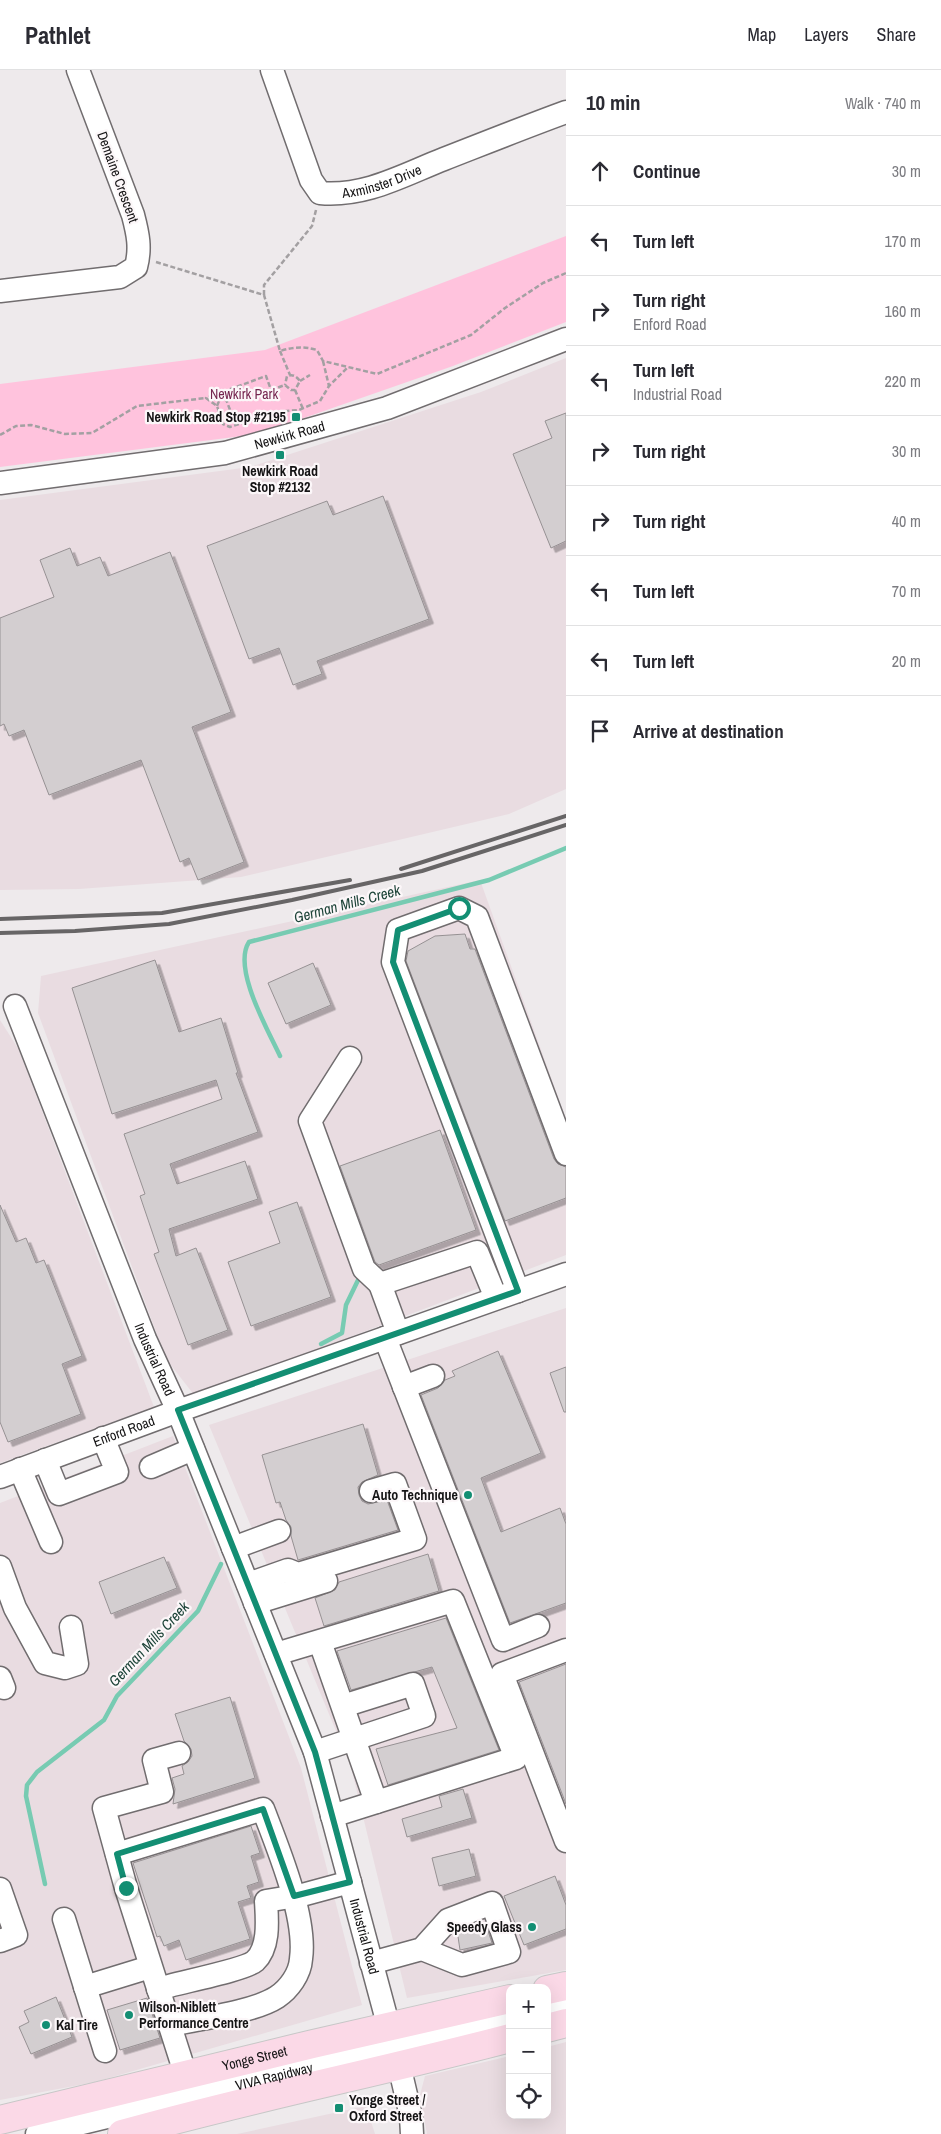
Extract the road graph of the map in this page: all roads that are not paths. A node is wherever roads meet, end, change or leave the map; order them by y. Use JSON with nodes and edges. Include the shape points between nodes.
{"nodes":[{"id":1,"x":78,"y":70,"type":"edge"},
{"id":2,"x":272,"y":70,"type":"edge"},
{"id":3,"x":566,"y":112,"type":"edge"},
{"id":4,"x":0,"y":291,"type":"edge"},
{"id":5,"x":566,"y":340,"type":"edge"},
{"id":6,"x":0,"y":483,"type":"edge"},
{"id":7,"x":14,"y":1006,"type":"dead end"},
{"id":8,"x":350,"y":1058,"type":"dead end"},
{"id":9,"x":566,"y":1154,"type":"edge"},
{"id":10,"x":563,"y":1275,"type":"edge"},
{"id":11,"x":380,"y":1284,"type":"junction"},
{"id":12,"x":518,"y":1291,"type":"junction"},
{"id":13,"x":496,"y":1298,"type":"junction"},
{"id":14,"x":391,"y":1335,"type":"junction"},
{"id":15,"x":433,"y":1376,"type":"dead end"},
{"id":16,"x":404,"y":1387,"type":"junction"},
{"id":17,"x":178,"y":1410,"type":"junction"},
{"id":18,"x":103,"y":1438,"type":"junction"},
{"id":19,"x":193,"y":1449,"type":"junction"},
{"id":20,"x":45,"y":1460,"type":"junction"},
{"id":21,"x":151,"y":1467,"type":"dead end"},
{"id":22,"x":10,"y":1473,"type":"edge"},
{"id":23,"x":371,"y":1491,"type":"dead end"},
{"id":24,"x":59,"y":1494,"type":"junction"},
{"id":25,"x":279,"y":1531,"type":"dead end"},
{"id":26,"x":234,"y":1548,"type":"junction"},
{"id":27,"x":402,"y":1558,"type":"dead end"},
{"id":28,"x":0,"y":1567,"type":"edge"},
{"id":29,"x":251,"y":1594,"type":"junction"},
{"id":30,"x":71,"y":1626,"type":"dead end"},
{"id":31,"x":538,"y":1626,"type":"dead end"},
{"id":32,"x":320,"y":1642,"type":"junction"},
{"id":33,"x":566,"y":1650,"type":"edge"},
{"id":34,"x":276,"y":1654,"type":"junction"},
{"id":35,"x":494,"y":1677,"type":"junction"},
{"id":36,"x":343,"y":1706,"type":"junction"},
{"id":37,"x":354,"y":1740,"type":"junction"},
{"id":38,"x":315,"y":1752,"type":"junction"},
{"id":39,"x":179,"y":1753,"type":"dead end"},
{"id":40,"x":376,"y":1802,"type":"junction"},
{"id":41,"x":332,"y":1816,"type":"junction"},
{"id":42,"x":566,"y":1841,"type":"edge"},
{"id":43,"x":117,"y":1854,"type":"junction"},
{"id":44,"x":350,"y":1882,"type":"junction"},
{"id":45,"x":0,"y":1889,"type":"edge"},
{"id":46,"x":294,"y":1896,"type":"junction"},
{"id":47,"x":64,"y":1919,"type":"dead end"},
{"id":48,"x":0,"y":1941,"type":"edge"},
{"id":49,"x":422,"y":1949,"type":"dead end"},
{"id":50,"x":371,"y":1963,"type":"junction"},
{"id":51,"x":150,"y":1967,"type":"junction"},
{"id":52,"x":566,"y":1986,"type":"edge"},
{"id":53,"x":85,"y":1988,"type":"junction"},
{"id":54,"x":158,"y":1989,"type":"junction"},
{"id":55,"x":551,"y":1989,"type":"edge"},
{"id":56,"x":506,"y":2001,"type":"edge"},
{"id":57,"x":566,"y":2005,"type":"edge"},
{"id":58,"x":551,"y":2009,"type":"edge"},
{"id":59,"x":506,"y":2020,"type":"edge"},
{"id":60,"x":566,"y":2023,"type":"edge"},
{"id":61,"x":170,"y":2025,"type":"junction"},
{"id":62,"x":551,"y":2027,"type":"edge"},
{"id":63,"x":506,"y":2038,"type":"edge"},
{"id":64,"x":394,"y":2046,"type":"junction"},
{"id":65,"x":105,"y":2051,"type":"dead end"},
{"id":66,"x":186,"y":2076,"type":"junction"},
{"id":67,"x":0,"y":2120,"type":"edge"},
{"id":68,"x":37,"y":2134,"type":"edge"},
{"id":69,"x":122,"y":2134,"type":"edge"},
{"id":70,"x":412,"y":2134,"type":"edge"}],
"edges":[{"from":1,"to":4,"type":"street","name":"Demaine Crescent","via":[[133,215],[140,253],[136,267],[120,277]]},
{"from":2,"to":3,"type":"street","name":"Axminster Drive","via":[[311,180],[320,192],[352,193],[376,187]]},
{"from":5,"to":6,"type":"street","name":"Newkirk Road","via":[[388,408],[225,454]]},
{"from":7,"to":17,"type":"street","name":"Industrial Road","via":[[145,1339]]},
{"from":8,"to":11,"type":"street","via":[[310,1121],[364,1269]]},
{"from":9,"to":12,"type":"street","via":[[477,917],[459,908],[398,930],[393,962]]},
{"from":10,"to":12,"type":"street","name":"Enford Road"},
{"from":11,"to":13,"type":"street","via":[[478,1252]]},
{"from":11,"to":14,"type":"street"},
{"from":12,"to":13,"type":"street","name":"Enford Road"},
{"from":13,"to":14,"type":"street","name":"Enford Road"},
{"from":14,"to":16,"type":"street"},
{"from":14,"to":17,"type":"street","name":"Enford Road"},
{"from":15,"to":16,"type":"street"},
{"from":16,"to":31,"type":"street","via":[[503,1640]]},
{"from":17,"to":18,"type":"street","name":"Enford Road"},
{"from":17,"to":19,"type":"street","name":"Industrial Road"},
{"from":18,"to":20,"type":"street","name":"Enford Road"},
{"from":18,"to":24,"type":"street","via":[[117,1472]]},
{"from":19,"to":21,"type":"street"},
{"from":19,"to":26,"type":"street","name":"Industrial Road"},
{"from":20,"to":22,"type":"street","name":"Enford Road"},
{"from":20,"to":24,"type":"street"},
{"from":22,"to":24,"type":"street","via":[[58,1545],[51,1507]]},
{"from":23,"to":29,"type":"street","via":[[395,1484],[415,1539],[298,1574],[288,1570]]},
{"from":25,"to":26,"type":"street"},
{"from":26,"to":29,"type":"street","name":"Industrial Road"},
{"from":27,"to":29,"type":"street"},
{"from":28,"to":30,"type":"street","via":[[15,1608],[45,1663],[65,1668],[77,1664]]},
{"from":29,"to":34,"type":"street","name":"Industrial Road"},
{"from":32,"to":34,"type":"street"},
{"from":32,"to":35,"type":"street","via":[[453,1601]]},
{"from":32,"to":36,"type":"street"},
{"from":33,"to":35,"type":"street"},
{"from":34,"to":38,"type":"street","name":"Industrial Road"},
{"from":35,"to":40,"type":"street","via":[[516,1758]]},
{"from":35,"to":42,"type":"street"},
{"from":36,"to":37,"type":"street"},
{"from":36,"to":37,"type":"street","via":[[413,1684],[424,1716]]},
{"from":37,"to":38,"type":"street"},
{"from":37,"to":40,"type":"street"},
{"from":38,"to":41,"type":"street","name":"Industrial Road"},
{"from":39,"to":43,"type":"street","via":[[154,1760],[162,1792],[104,1808]]},
{"from":40,"to":41,"type":"street"},
{"from":41,"to":44,"type":"street","name":"Industrial Road"},
{"from":43,"to":46,"type":"street","via":[[263,1809]]},
{"from":43,"to":51,"type":"street"},
{"from":44,"to":46,"type":"street"},
{"from":44,"to":50,"type":"street","name":"Industrial Road"},
{"from":45,"to":48,"type":"street","via":[[16,1934]]},
{"from":46,"to":54,"type":"street","via":[[266,1901],[264,1944],[255,1961],[241,1968]]},
{"from":46,"to":61,"type":"street","via":[[302,1960],[294,1981],[278,1997],[256,2006]]},
{"from":47,"to":53,"type":"street"},
{"from":49,"to":50,"type":"street"},
{"from":50,"to":64,"type":"street","name":"Industrial Road"},
{"from":51,"to":53,"type":"street"},
{"from":51,"to":54,"type":"street"},
{"from":52,"to":55,"type":"main road"},
{"from":53,"to":65,"type":"street"},
{"from":54,"to":61,"type":"street"},
{"from":56,"to":64,"type":"main road","name":"Yonge Street"},
{"from":57,"to":58,"type":"street"},
{"from":59,"to":64,"type":"street","name":"VIVA Rapidway"},
{"from":60,"to":62,"type":"main road"},
{"from":61,"to":66,"type":"street"},
{"from":63,"to":64,"type":"main road","name":"Yonge Street"},
{"from":64,"to":66,"type":"main road","name":"Yonge Street","via":[[313,2044]]},
{"from":64,"to":68,"type":"street","name":"VIVA Rapidway"},
{"from":64,"to":69,"type":"main road","name":"Yonge Street","via":[[221,2106]]},
{"from":64,"to":70,"type":"street","name":"Industrial Road","via":[[411,2116]]},
{"from":66,"to":67,"type":"main road","name":"Yonge Street"}]}
